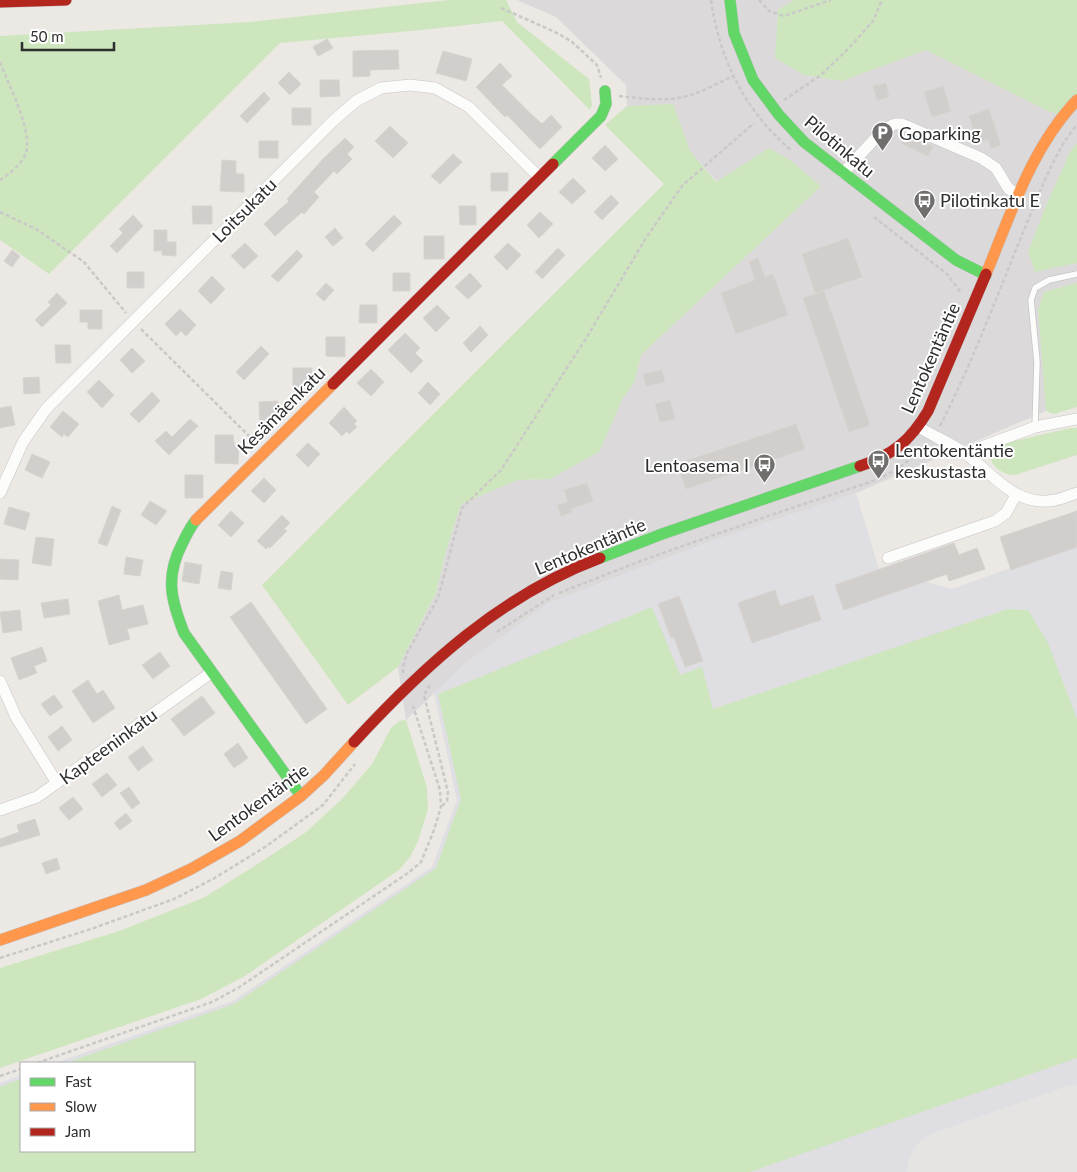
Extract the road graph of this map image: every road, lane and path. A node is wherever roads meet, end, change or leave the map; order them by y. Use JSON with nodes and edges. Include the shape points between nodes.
{"nodes":[{"id":1,"x":66,"y":0,"type":"edge"},
{"id":2,"x":730,"y":0,"type":"edge"},
{"id":3,"x":758,"y":0,"type":"edge"},
{"id":4,"x":831,"y":0,"type":"edge"},
{"id":5,"x":882,"y":0,"type":"edge"},
{"id":6,"x":0,"y":2,"type":"edge"},
{"id":7,"x":502,"y":8,"type":"dead end"},
{"id":8,"x":0,"y":62,"type":"edge"},
{"id":9,"x":732,"y":76,"type":"dead end"},
{"id":10,"x":605,"y":91,"type":"joint"},
{"id":11,"x":784,"y":100,"type":"dead end"},
{"id":12,"x":1077,"y":100,"type":"edge"},
{"id":13,"x":606,"y":104,"type":"junction"},
{"id":14,"x":754,"y":123,"type":"dead end"},
{"id":15,"x":1077,"y":126,"type":"edge"},
{"id":16,"x":843,"y":173,"type":"junction"},
{"id":17,"x":539,"y":177,"type":"junction"},
{"id":18,"x":0,"y":180,"type":"edge"},
{"id":19,"x":1020,"y":196,"type":"junction"},
{"id":20,"x":1077,"y":274,"type":"edge"},
{"id":21,"x":986,"y":275,"type":"junction"},
{"id":22,"x":1077,"y":420,"type":"edge"},
{"id":23,"x":941,"y":426,"type":"dead end"},
{"id":24,"x":1035,"y":426,"type":"junction"},
{"id":25,"x":919,"y":427,"type":"junction"},
{"id":26,"x":922,"y":450,"type":"dead end"},
{"id":27,"x":964,"y":453,"type":"junction"},
{"id":28,"x":0,"y":493,"type":"edge"},
{"id":29,"x":1077,"y":493,"type":"edge"},
{"id":30,"x":1016,"y":495,"type":"junction"},
{"id":31,"x":888,"y":558,"type":"dead end"},
{"id":32,"x":491,"y":635,"type":"dead end"},
{"id":33,"x":212,"y":672,"type":"junction"},
{"id":34,"x":403,"y":677,"type":"dead end"},
{"id":35,"x":429,"y":678,"type":"dead end"},
{"id":36,"x":0,"y":681,"type":"edge"},
{"id":37,"x":413,"y":706,"type":"dead end"},
{"id":38,"x":355,"y":764,"type":"dead end"},
{"id":39,"x":57,"y":783,"type":"junction"},
{"id":40,"x":300,"y":796,"type":"junction"},
{"id":41,"x":441,"y":807,"type":"junction"},
{"id":42,"x":0,"y":810,"type":"edge"},
{"id":43,"x":0,"y":940,"type":"edge"},
{"id":44,"x":0,"y":958,"type":"edge"},
{"id":45,"x":40,"y":1062,"type":"edge"},
{"id":46,"x":20,"y":1069,"type":"edge"},
{"id":47,"x":0,"y":1076,"type":"edge"}],
"edges":[{"from":1,"to":6,"type":"main road"},
{"from":2,"to":16,"type":"main road","name":"Pilotinkatu","via":[[734,33],[753,80],[804,142]]},
{"from":3,"to":4,"type":"path","via":[[769,11],[784,16]]},
{"from":5,"to":11,"type":"path","via":[[873,21],[847,50],[821,75]]},
{"from":7,"to":10,"type":"path","via":[[570,41],[597,65]]},
{"from":8,"to":18,"type":"path","via":[[19,109],[27,149],[19,164]]},
{"from":9,"to":13,"type":"path","via":[[679,98],[618,95]]},
{"from":10,"to":13,"type":"main road"},
{"from":12,"to":19,"type":"main road","name":"Lentokentäntie","via":[[1044,141]]},
{"from":13,"to":17,"type":"main road","name":"Kesämäenkatu","via":[[601,116]]},
{"from":14,"to":34,"type":"path","via":[[682,186],[501,470],[462,508],[438,598],[407,653]]},
{"from":15,"to":23,"type":"path","via":[[1057,156],[1042,188]]},
{"from":16,"to":19,"type":"street","via":[[884,129],[902,124],[981,158],[996,168],[1008,188]]},
{"from":16,"to":21,"type":"main road","name":"Pilotinkatu","via":[[956,260]]},
{"from":17,"to":28,"type":"street","name":"Loitsukatu","via":[[469,107],[435,88],[410,85],[381,88],[356,100],[46,409],[23,442]]},
{"from":17,"to":33,"type":"main road","name":"Kesämäenkatu","via":[[194,522],[179,547],[170,582],[171,596],[184,633]]},
{"from":19,"to":21,"type":"main road","name":"Lentokentäntie"},
{"from":20,"to":24,"type":"lane","via":[[1049,280],[1035,288],[1031,300],[1037,362]]},
{"from":21,"to":25,"type":"main road","name":"Lentokentäntie"},
{"from":22,"to":24,"type":"street"},
{"from":24,"to":27,"type":"street"},
{"from":25,"to":27,"type":"street"},
{"from":25,"to":40,"type":"main road","name":"Lentokentäntie","via":[[903,446],[876,460],[662,534],[596,559],[535,588],[474,629],[431,664],[324,776]]},
{"from":26,"to":32,"type":"path","via":[[879,479],[555,594]]},
{"from":27,"to":30,"type":"street"},
{"from":29,"to":30,"type":"street","via":[[1054,500],[1033,500]]},
{"from":30,"to":31,"type":"street","via":[[1006,513],[995,521]]},
{"from":33,"to":39,"type":"street","name":"Kapteeninkatu"},
{"from":33,"to":40,"type":"main road","name":"Kesämäenkatu"},
{"from":35,"to":41,"type":"path","via":[[430,687],[424,695],[448,792]]},
{"from":36,"to":39,"type":"street","via":[[16,717]]},
{"from":37,"to":41,"type":"path","via":[[440,790]]},
{"from":38,"to":44,"type":"path","via":[[323,805],[213,879],[174,899]]},
{"from":39,"to":42,"type":"street","name":"Kapteeninkatu","via":[[36,798]]},
{"from":40,"to":43,"type":"main road","name":"Lentokentäntie","via":[[240,841],[191,869],[146,890]]},
{"from":41,"to":45,"type":"path","via":[[421,862],[408,874],[238,988],[212,1002]]},
{"from":46,"to":47,"type":"path"}]}
